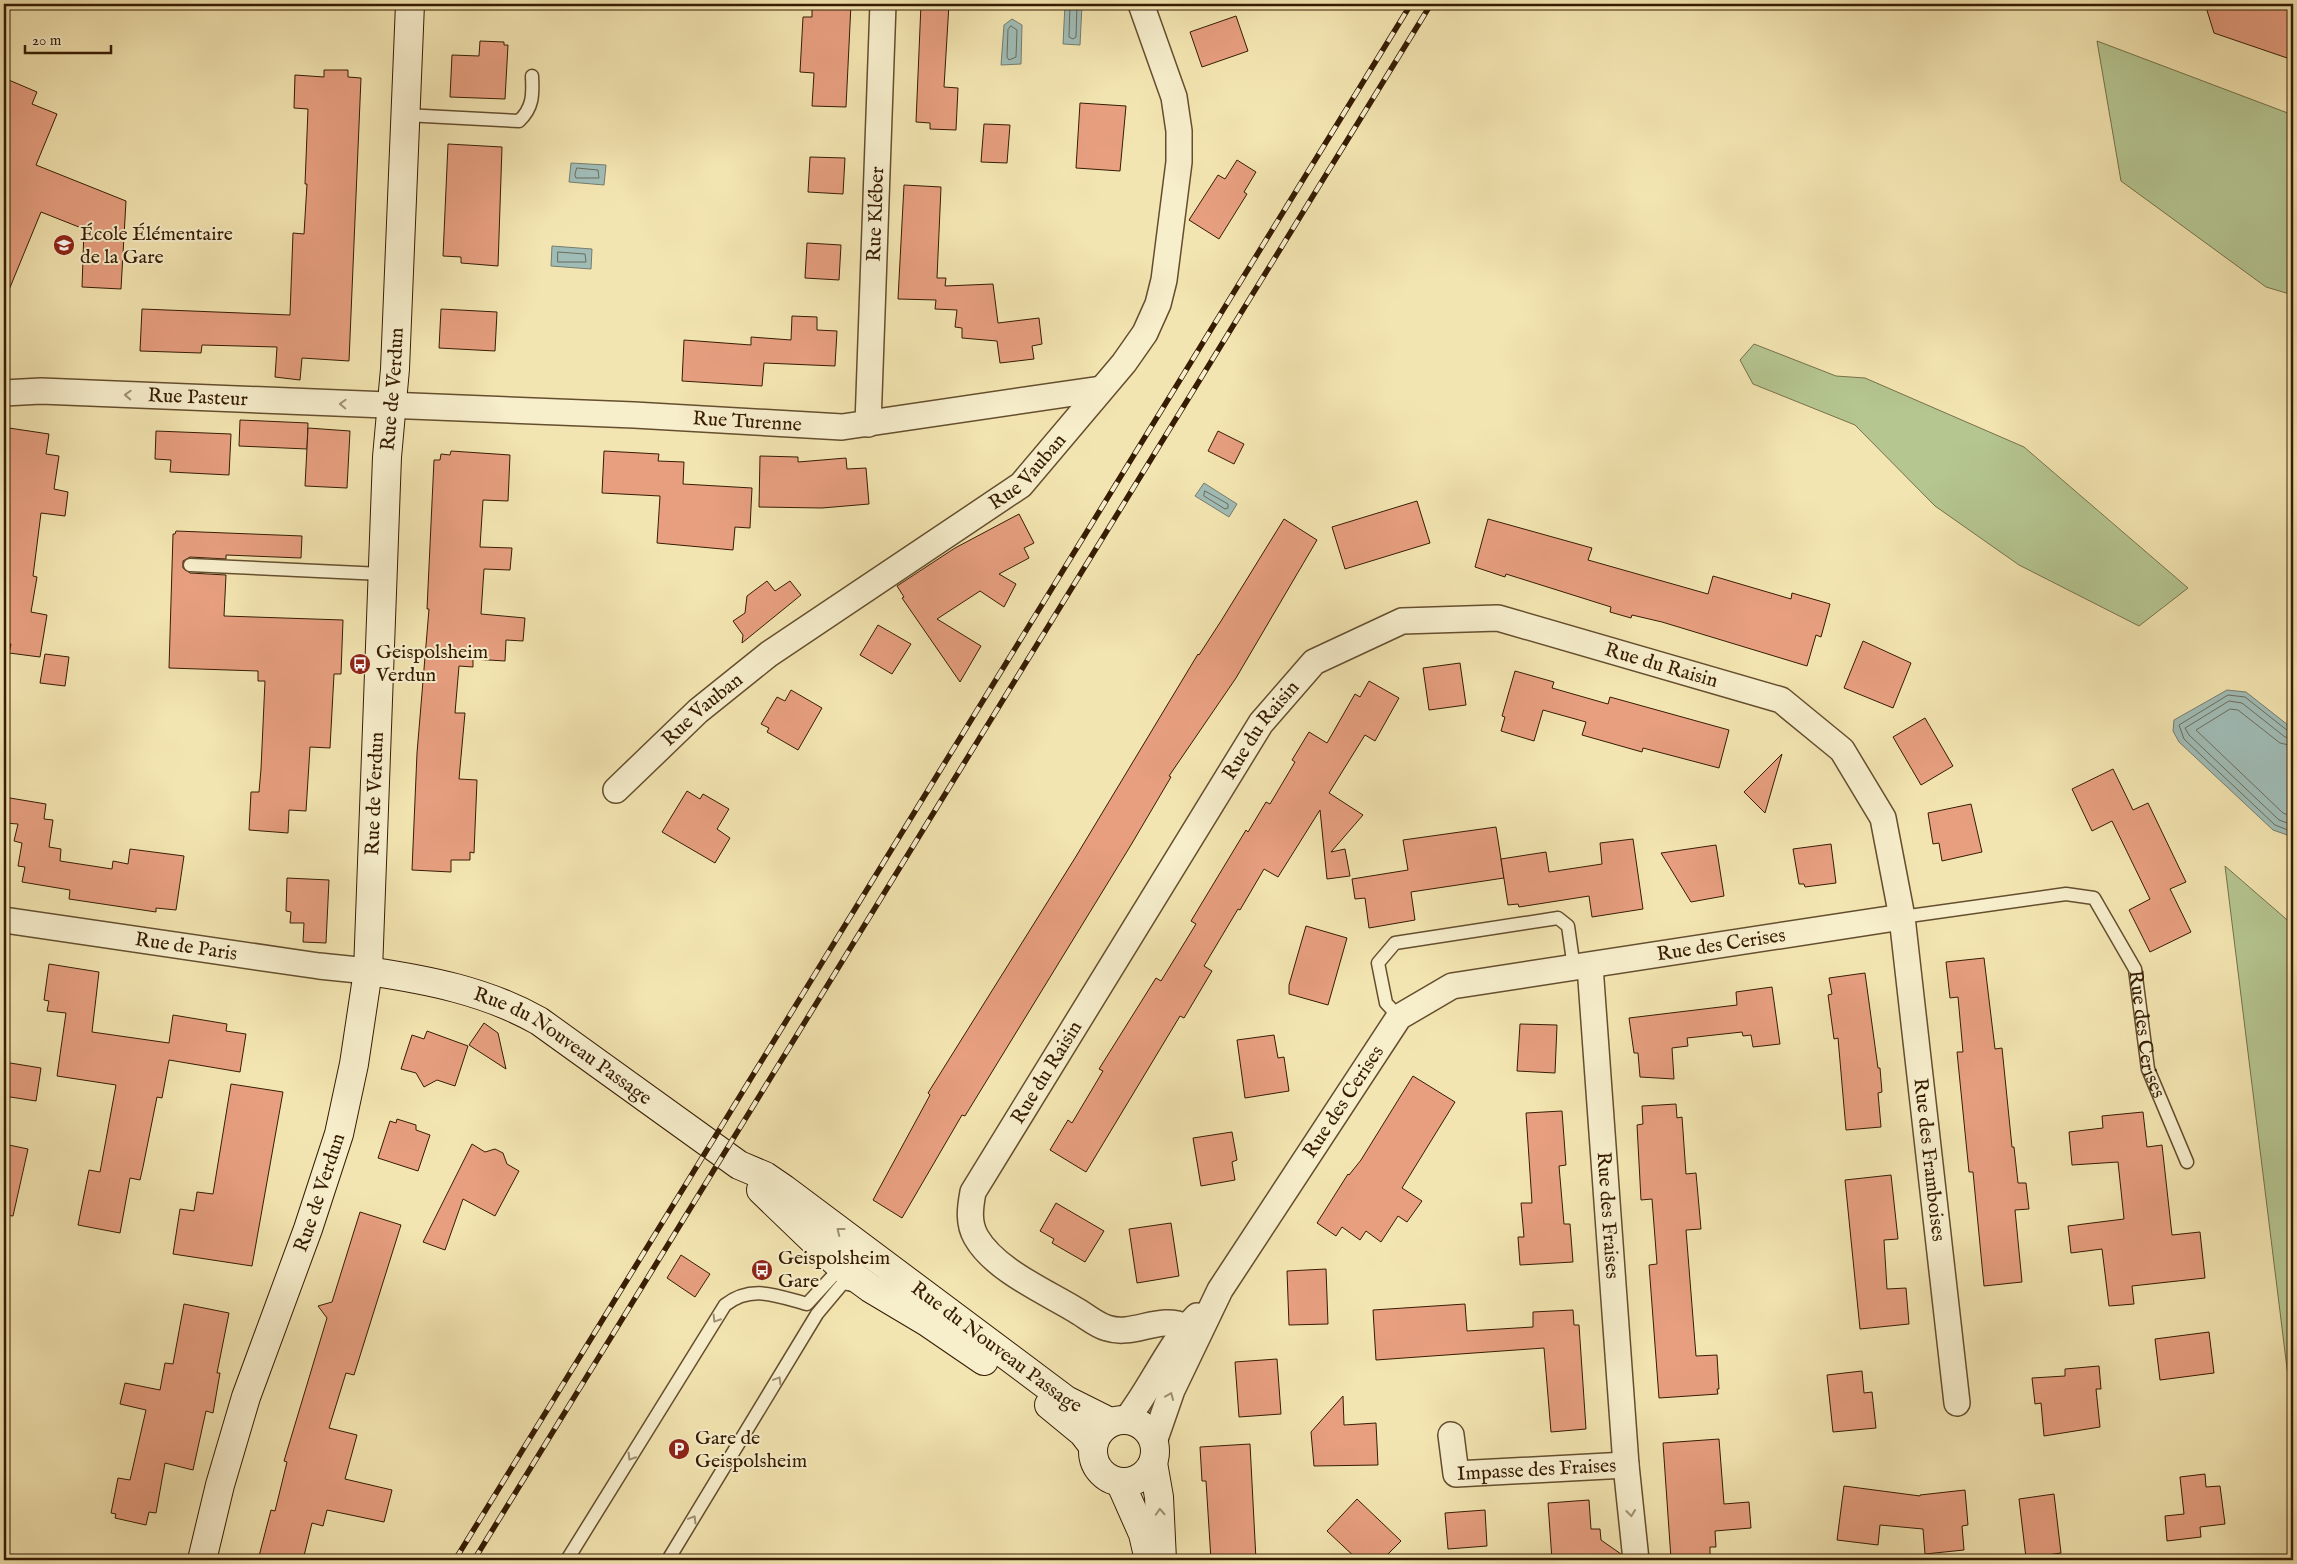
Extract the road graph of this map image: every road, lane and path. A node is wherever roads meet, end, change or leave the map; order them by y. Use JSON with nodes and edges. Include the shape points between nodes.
{"nodes":[{"id":1,"x":410,"y":4,"type":"edge"},
{"id":2,"x":883,"y":4,"type":"edge"},
{"id":3,"x":1141,"y":4,"type":"edge"},
{"id":4,"x":532,"y":76,"type":"dead end"},
{"id":5,"x":405,"y":115,"type":"junction"},
{"id":6,"x":1100,"y":389,"type":"junction"},
{"id":7,"x":4,"y":393,"type":"edge"},
{"id":8,"x":392,"y":406,"type":"junction"},
{"id":9,"x":868,"y":424,"type":"junction"},
{"id":10,"x":190,"y":565,"type":"dead end"},
{"id":11,"x":382,"y":574,"type":"junction"},
{"id":12,"x":616,"y":790,"type":"dead end"},
{"id":13,"x":1902,"y":917,"type":"junction"},
{"id":14,"x":4,"y":920,"type":"edge"},
{"id":15,"x":1582,"y":967,"type":"junction"},
{"id":16,"x":368,"y":971,"type":"junction"},
{"id":17,"x":1399,"y":1017,"type":"junction"},
{"id":18,"x":2187,"y":1162,"type":"dead end"},
{"id":19,"x":739,"y":1165,"type":"junction"},
{"id":20,"x":831,"y":1276,"type":"junction"},
{"id":21,"x":870,"y":1288,"type":"junction"},
{"id":22,"x":1220,"y":1290,"type":"junction"},
{"id":23,"x":807,"y":1304,"type":"junction"},
{"id":24,"x":817,"y":1314,"type":"junction"},
{"id":25,"x":1186,"y":1327,"type":"junction"},
{"id":26,"x":1004,"y":1355,"type":"junction"},
{"id":27,"x":1957,"y":1403,"type":"dead end"},
{"id":28,"x":1118,"y":1421,"type":"junction"},
{"id":29,"x":1451,"y":1435,"type":"dead end"},
{"id":30,"x":1093,"y":1446,"type":"junction"},
{"id":31,"x":1154,"y":1453,"type":"junction"},
{"id":32,"x":1626,"y":1465,"type":"junction"},
{"id":33,"x":1120,"y":1482,"type":"junction"},
{"id":34,"x":202,"y":1560,"type":"edge"},
{"id":35,"x":567,"y":1560,"type":"edge"},
{"id":36,"x":668,"y":1560,"type":"edge"},
{"id":37,"x":1149,"y":1560,"type":"edge"},
{"id":38,"x":1162,"y":1560,"type":"edge"},
{"id":39,"x":1636,"y":1560,"type":"edge"}],
"edges":[{"from":1,"to":5,"type":"main road","name":"Rue de Verdun"},
{"from":2,"to":9,"type":"street","name":"Rue Kléber"},
{"from":3,"to":6,"type":"street","name":"Rue Vauban","via":[[1174,97],[1179,131],[1171,237],[1158,304],[1145,333]]},
{"from":4,"to":5,"type":"lane","via":[[534,98],[519,122]]},
{"from":5,"to":8,"type":"main road","name":"Rue de Verdun"},
{"from":6,"to":9,"type":"street","name":"Rue Turenne"},
{"from":6,"to":12,"type":"street","name":"Rue Vauban","via":[[1021,485],[769,654],[698,711]]},
{"from":8,"to":7,"type":"street","name":"Rue Pasteur","one_way":true},
{"from":8,"to":9,"type":"street","name":"Rue Turenne","via":[[842,427]]},
{"from":8,"to":11,"type":"main road","name":"Rue de Verdun"},
{"from":10,"to":11,"type":"lane"},
{"from":11,"to":16,"type":"main road","name":"Rue de Verdun"},
{"from":13,"to":15,"type":"street","name":"Rue des Cerises"},
{"from":13,"to":18,"type":"lane","name":"Rue des Cerises","via":[[2066,894],[2094,898],[2135,969],[2148,1069]]},
{"from":13,"to":25,"type":"street","name":"Rue du Raisin","via":[[1883,818],[1842,750],[1781,700],[1498,618],[1402,621],[1314,662],[1261,723],[973,1192],[970,1208],[976,1237],[991,1256],[1014,1274],[1108,1328],[1142,1327],[1166,1322]]},
{"from":13,"to":27,"type":"street","name":"Rue des Framboises"},
{"from":14,"to":16,"type":"street","name":"Rue de Paris"},
{"from":15,"to":17,"type":"street","name":"Rue des Cerises","via":[[1452,986]]},
{"from":15,"to":17,"type":"lane","via":[[1568,926],[1558,918],[1395,943],[1378,963],[1386,1003]]},
{"from":15,"to":32,"type":"street","name":"Rue des Fraises"},
{"from":16,"to":19,"type":"main road","name":"Rue du Nouveau Passage","via":[[447,984],[518,1009],[574,1044]]},
{"from":16,"to":34,"type":"main road","name":"Rue de Verdun","via":[[339,1134],[246,1397]]},
{"from":17,"to":22,"type":"street","name":"Rue des Cerises"},
{"from":19,"to":20,"type":"main road","name":"Rue du Nouveau Passage","via":[[811,1240]]},
{"from":26,"to":19,"type":"main road","name":"Rue du Nouveau Passage","one_way":true,"via":[[772,1180]]},
{"from":20,"to":21,"type":"main road","name":"Rue du Nouveau Passage"},
{"from":20,"to":23,"type":"lane"},
{"from":20,"to":26,"type":"lane","via":[[852,1266],[867,1270],[938,1320]]},
{"from":21,"to":24,"type":"lane","via":[[843,1283]]},
{"from":21,"to":30,"type":"main road","name":"Rue du Nouveau Passage","via":[[1018,1382],[1083,1434]]},
{"from":22,"to":25,"type":"street","name":"Rue des Cerises"},
{"from":31,"to":22,"type":"street","name":"Rue des Cerises","one_way":true,"via":[[1172,1390]]},
{"from":23,"to":24,"type":"lane"},
{"from":23,"to":35,"type":"lane","one_way":true,"via":[[754,1292],[743,1293],[725,1305]]},
{"from":36,"to":24,"type":"lane","one_way":true},
{"from":25,"to":28,"type":"street","name":"Rue des Cerises","via":[[1143,1398]]},
{"from":26,"to":28,"type":"main road","name":"Rue du Nouveau Passage","via":[[1066,1400]]},
{"from":28,"to":30,"type":"main road","via":[[1102,1429]]},
{"from":28,"to":31,"type":"main road","via":[[1142,1425],[1150,1432]]},
{"from":29,"to":32,"type":"street","name":"Impasse des Fraises","via":[[1456,1474]]},
{"from":30,"to":33,"type":"main road","via":[[1096,1466]]},
{"from":31,"to":33,"type":"main road","via":[[1139,1478]]},
{"from":38,"to":31,"type":"main road","one_way":true},
{"from":32,"to":39,"type":"street","name":"Rue des Fraises","one_way":true},
{"from":33,"to":37,"type":"main road","via":[[1143,1534]]}]}
